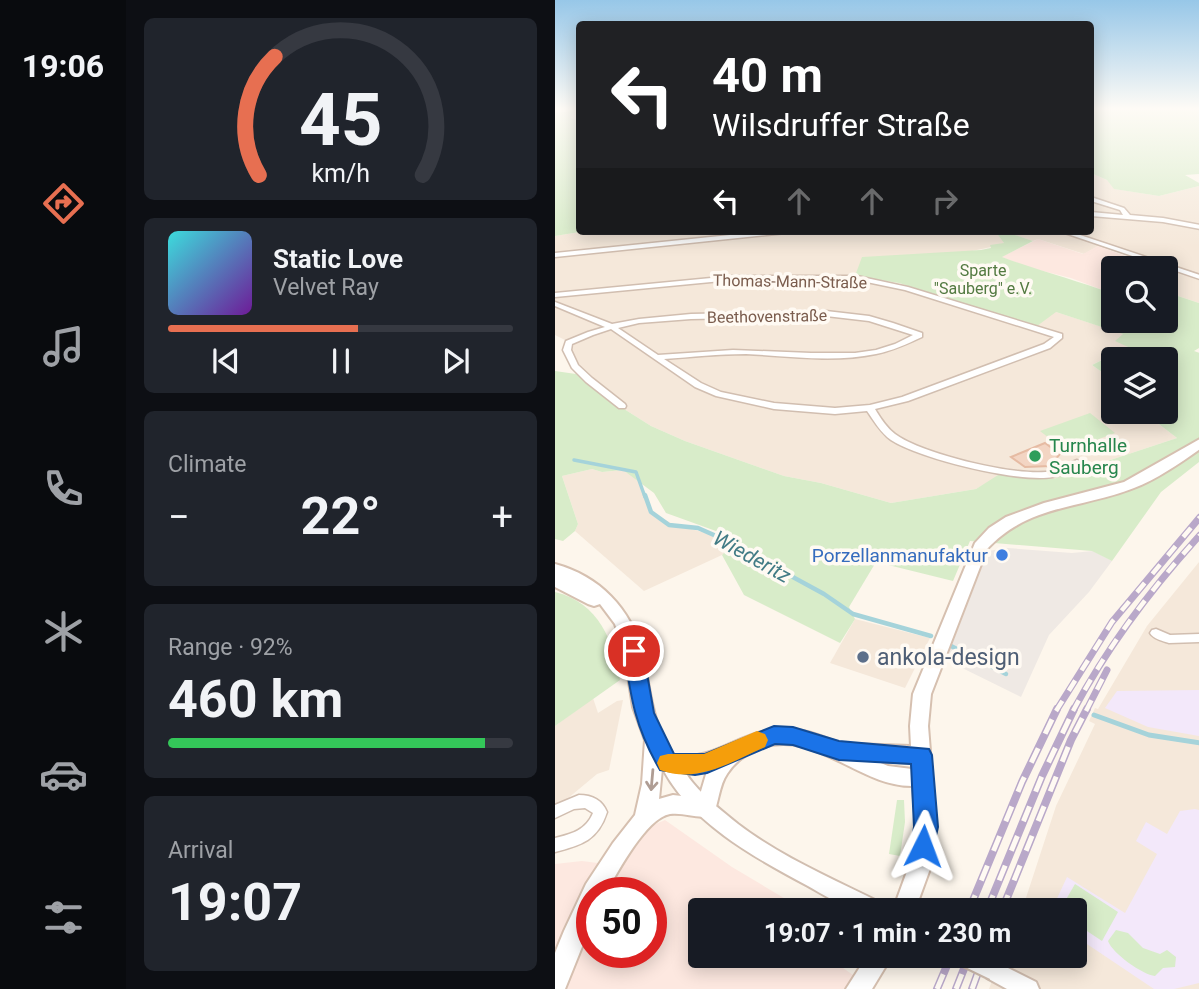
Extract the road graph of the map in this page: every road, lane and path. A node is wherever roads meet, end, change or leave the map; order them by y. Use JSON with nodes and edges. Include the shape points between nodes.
{"nodes":[{"id":1,"x":1094,"y":200,"type":"edge"},
{"id":2,"x":1094,"y":214,"type":"edge"},
{"id":3,"x":1127,"y":216,"type":"junction"},
{"id":4,"x":1199,"y":227,"type":"edge"},
{"id":5,"x":748,"y":235,"type":"edge"},
{"id":6,"x":1074,"y":235,"type":"edge"},
{"id":7,"x":555,"y":255,"type":"edge"},
{"id":8,"x":1199,"y":277,"type":"edge"},
{"id":9,"x":555,"y":295,"type":"edge"},
{"id":10,"x":555,"y":304,"type":"edge"},
{"id":11,"x":612,"y":327,"type":"junction"},
{"id":12,"x":658,"y":357,"type":"junction"},
{"id":13,"x":621,"y":406,"type":"dead end"},
{"id":14,"x":870,"y":408,"type":"junction"},
{"id":15,"x":1199,"y":443,"type":"edge"},
{"id":16,"x":1077,"y":463,"type":"dead end"},
{"id":17,"x":555,"y":569,"type":"edge"},
{"id":18,"x":555,"y":580,"type":"edge"},
{"id":19,"x":620,"y":620,"type":"junction"},
{"id":20,"x":1156,"y":633,"type":"dead end"},
{"id":21,"x":1199,"y":638,"type":"edge"},
{"id":22,"x":654,"y":741,"type":"junction"},
{"id":23,"x":739,"y":748,"type":"junction"},
{"id":24,"x":839,"y":750,"type":"junction"},
{"id":25,"x":921,"y":755,"type":"junction"},
{"id":26,"x":668,"y":763,"type":"junction"},
{"id":27,"x":923,"y":777,"type":"junction"},
{"id":28,"x":706,"y":808,"type":"junction"},
{"id":29,"x":555,"y":811,"type":"edge"},
{"id":30,"x":644,"y":819,"type":"junction"},
{"id":31,"x":555,"y":845,"type":"edge"},
{"id":32,"x":604,"y":877,"type":"edge"},
{"id":33,"x":851,"y":898,"type":"edge"},
{"id":34,"x":908,"y":898,"type":"edge"},
{"id":35,"x":576,"y":931,"type":"edge"},
{"id":36,"x":872,"y":968,"type":"edge"},
{"id":37,"x":988,"y":968,"type":"edge"},
{"id":38,"x":555,"y":984,"type":"edge"},
{"id":39,"x":858,"y":989,"type":"edge"},
{"id":40,"x":1029,"y":989,"type":"edge"}],
"edges":[{"from":1,"to":3,"type":"street","via":[[1120,208]]},
{"from":2,"to":3,"type":"street"},
{"from":3,"to":4,"type":"street"},
{"from":5,"to":7,"type":"street"},
{"from":6,"to":8,"type":"street"},
{"from":9,"to":14,"type":"street","name":"Thomas-Mann-Straße","via":[[732,278],[857,278],[906,288],[1059,336],[1047,346]]},
{"from":10,"to":11,"type":"street"},
{"from":11,"to":12,"type":"street"},
{"from":11,"to":12,"type":"street","name":"Beethovenstraße","via":[[717,316],[823,314],[861,317],[919,335],[894,347],[831,358],[744,351]]},
{"from":11,"to":13,"type":"street","name":"Beethovenstraße","via":[[569,343],[567,350],[575,366]]},
{"from":12,"to":14,"type":"street","via":[[719,394],[774,406],[835,411]]},
{"from":14,"to":16,"type":"street","via":[[896,439],[926,453],[1035,475],[1052,474]]},
{"from":15,"to":25,"type":"main road","via":[[1129,485],[1028,512],[988,537],[922,694]]},
{"from":17,"to":19,"type":"main road","via":[[599,592]]},
{"from":18,"to":19,"type":"main road","via":[[590,597]]},
{"from":19,"to":22,"type":"main road","via":[[634,651],[644,713]]},
{"from":20,"to":21,"type":"street","via":[[1169,639]]},
{"from":22,"to":26,"type":"main road"},
{"from":22,"to":30,"type":"main road","one_way":true,"via":[[651,792]]},
{"from":23,"to":24,"type":"main road","via":[[774,735]]},
{"from":23,"to":26,"type":"main road","via":[[695,766]]},
{"from":23,"to":28,"type":"main road","via":[[717,771]]},
{"from":24,"to":25,"type":"main road"},
{"from":24,"to":27,"type":"main road","via":[[900,777]]},
{"from":25,"to":27,"type":"main road"},
{"from":26,"to":28,"type":"street"},
{"from":27,"to":34,"type":"main road","via":[[926,827],[920,866]]},
{"from":28,"to":30,"type":"main road","via":[[668,804]]},
{"from":28,"to":33,"type":"street","via":[[757,847]]},
{"from":29,"to":31,"type":"street","via":[[586,801],[596,804],[600,812],[589,833]]},
{"from":30,"to":32,"type":"main road"},
{"from":35,"to":38,"type":"main road"},
{"from":36,"to":39,"type":"main road"},
{"from":37,"to":40,"type":"street","bridge":true}]}
